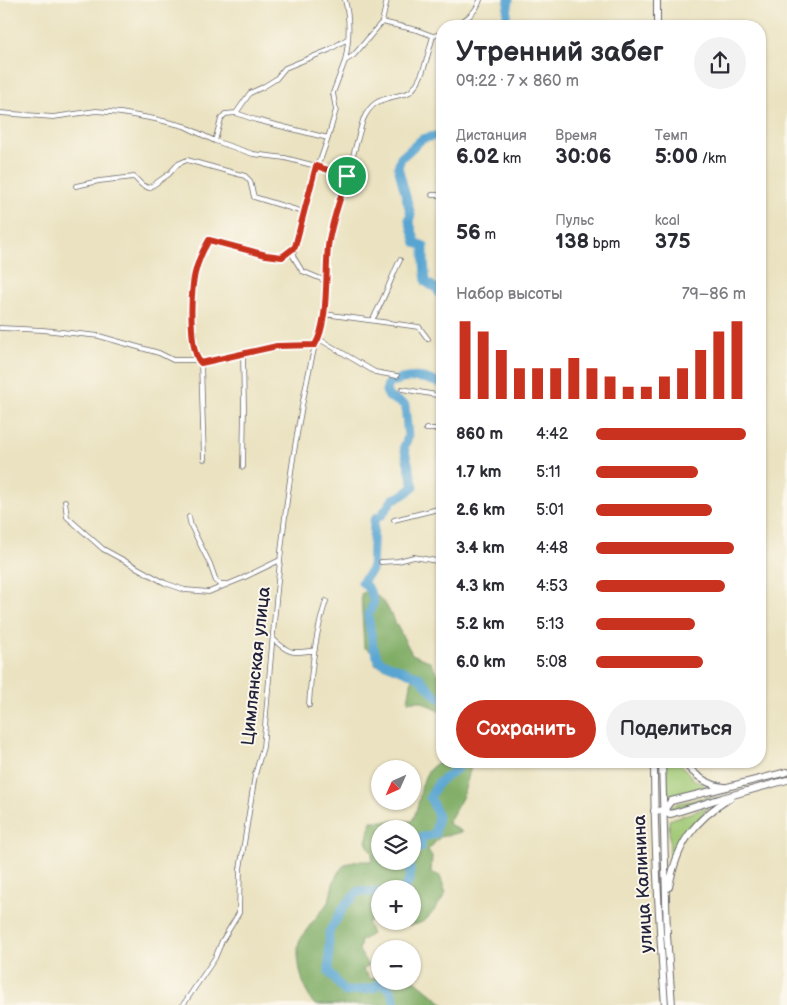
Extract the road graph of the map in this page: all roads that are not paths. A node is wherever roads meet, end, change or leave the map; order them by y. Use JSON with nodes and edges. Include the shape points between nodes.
{"nodes":[{"id":1,"x":345,"y":0,"type":"edge"},
{"id":2,"x":387,"y":0,"type":"edge"},
{"id":3,"x":480,"y":0,"type":"edge"},
{"id":4,"x":657,"y":0,"type":"edge"},
{"id":5,"x":464,"y":20,"type":"edge"},
{"id":6,"x":657,"y":20,"type":"edge"},
{"id":7,"x":382,"y":22,"type":"junction"},
{"id":8,"x":436,"y":35,"type":"edge"},
{"id":9,"x":433,"y":36,"type":"junction"},
{"id":10,"x":347,"y":38,"type":"junction"},
{"id":11,"x":345,"y":61,"type":"junction"},
{"id":12,"x":0,"y":113,"type":"edge"},
{"id":13,"x":236,"y":113,"type":"junction"},
{"id":14,"x":328,"y":138,"type":"junction"},
{"id":15,"x":215,"y":141,"type":"junction"},
{"id":16,"x":316,"y":166,"type":"junction"},
{"id":17,"x":347,"y":176,"type":"junction"},
{"id":18,"x":76,"y":186,"type":"dead end"},
{"id":19,"x":432,"y":195,"type":"dead end"},
{"id":20,"x":436,"y":195,"type":"edge"},
{"id":21,"x":303,"y":212,"type":"junction"},
{"id":22,"x":295,"y":247,"type":"junction"},
{"id":23,"x":400,"y":260,"type":"dead end"},
{"id":24,"x":326,"y":281,"type":"junction"},
{"id":25,"x":324,"y":314,"type":"junction"},
{"id":26,"x":372,"y":320,"type":"junction"},
{"id":27,"x":0,"y":328,"type":"edge"},
{"id":28,"x":319,"y":339,"type":"junction"},
{"id":29,"x":428,"y":339,"type":"dead end"},
{"id":30,"x":315,"y":345,"type":"junction"},
{"id":31,"x":243,"y":354,"type":"junction"},
{"id":32,"x":200,"y":361,"type":"junction"},
{"id":33,"x":397,"y":376,"type":"dead end"},
{"id":34,"x":402,"y":389,"type":"dead end"},
{"id":35,"x":436,"y":395,"type":"edge"},
{"id":36,"x":426,"y":429,"type":"dead end"},
{"id":37,"x":436,"y":429,"type":"edge"},
{"id":38,"x":204,"y":459,"type":"dead end"},
{"id":39,"x":243,"y":467,"type":"dead end"},
{"id":40,"x":64,"y":501,"type":"dead end"},
{"id":41,"x":436,"y":510,"type":"edge"},
{"id":42,"x":189,"y":517,"type":"dead end"},
{"id":43,"x":394,"y":520,"type":"dead end"},
{"id":44,"x":280,"y":560,"type":"junction"},
{"id":45,"x":436,"y":561,"type":"edge"},
{"id":46,"x":381,"y":562,"type":"dead end"},
{"id":47,"x":228,"y":584,"type":"junction"},
{"id":48,"x":326,"y":601,"type":"dead end"},
{"id":49,"x":273,"y":639,"type":"junction"},
{"id":50,"x":315,"y":650,"type":"junction"},
{"id":51,"x":309,"y":705,"type":"dead end"},
{"id":52,"x":654,"y":768,"type":"edge"},
{"id":53,"x":662,"y":768,"type":"edge"},
{"id":54,"x":688,"y":768,"type":"edge"},
{"id":55,"x":787,"y":772,"type":"edge"},
{"id":56,"x":787,"y":780,"type":"edge"},
{"id":57,"x":731,"y":787,"type":"junction"},
{"id":58,"x":733,"y":796,"type":"junction"},
{"id":59,"x":664,"y":810,"type":"junction"},
{"id":60,"x":654,"y":811,"type":"junction"},
{"id":61,"x":666,"y":898,"type":"junction"},
{"id":62,"x":183,"y":1005,"type":"edge"},
{"id":63,"x":665,"y":1005,"type":"edge"},
{"id":64,"x":672,"y":1005,"type":"edge"}],
"edges":[{"from":1,"to":10,"type":"street"},
{"from":2,"to":7,"type":"street"},
{"from":3,"to":5,"type":"street","via":[[473,14]]},
{"from":4,"to":6,"type":"main road"},
{"from":7,"to":9,"type":"street"},
{"from":7,"to":11,"type":"street"},
{"from":8,"to":9,"type":"street"},
{"from":9,"to":17,"type":"street","via":[[422,73],[412,90],[368,109]]},
{"from":10,"to":11,"type":"street"},
{"from":10,"to":13,"type":"street","via":[[329,50],[285,68],[263,88],[250,92]]},
{"from":11,"to":14,"type":"street","via":[[333,93],[336,110]]},
{"from":12,"to":15,"type":"street","via":[[53,117],[121,113],[184,126]]},
{"from":13,"to":14,"type":"street"},
{"from":13,"to":15,"type":"street","via":[[225,114],[221,118]]},
{"from":14,"to":16,"type":"street"},
{"from":15,"to":16,"type":"street","via":[[253,154]]},
{"from":16,"to":17,"type":"street"},
{"from":16,"to":21,"type":"street"},
{"from":17,"to":24,"type":"street","via":[[328,245]]},
{"from":18,"to":21,"type":"street","via":[[134,177],[149,188],[187,160],[245,176],[250,181],[254,197]]},
{"from":19,"to":20,"type":"street"},
{"from":21,"to":22,"type":"street"},
{"from":22,"to":24,"type":"street","via":[[293,256],[302,271]]},
{"from":22,"to":32,"type":"street","via":[[282,257],[276,257],[209,240],[193,283],[192,338]]},
{"from":23,"to":26,"type":"street"},
{"from":24,"to":25,"type":"street"},
{"from":25,"to":26,"type":"street"},
{"from":25,"to":28,"type":"street"},
{"from":26,"to":29,"type":"street","via":[[419,327]]},
{"from":27,"to":32,"type":"street","via":[[99,336],[173,360]]},
{"from":28,"to":30,"type":"street","name":"Цимлянская улица"},
{"from":28,"to":33,"type":"street","via":[[375,372]]},
{"from":30,"to":31,"type":"street","via":[[277,346]]},
{"from":30,"to":44,"type":"street","name":"Цимлянская улица","via":[[292,462]]},
{"from":31,"to":32,"type":"street"},
{"from":31,"to":39,"type":"street"},
{"from":32,"to":38,"type":"street"},
{"from":34,"to":35,"type":"street"},
{"from":36,"to":37,"type":"street"},
{"from":40,"to":47,"type":"street","via":[[67,517],[96,544],[165,583],[202,592]]},
{"from":41,"to":43,"type":"street"},
{"from":42,"to":47,"type":"street","via":[[216,581]]},
{"from":44,"to":47,"type":"street"},
{"from":44,"to":49,"type":"street","name":"Цимлянская улица"},
{"from":45,"to":46,"type":"street","via":[[414,557],[398,562]]},
{"from":48,"to":50,"type":"street"},
{"from":49,"to":50,"type":"street","via":[[293,653]]},
{"from":49,"to":62,"type":"street","name":"Цимлянская улица","via":[[263,748],[255,775],[240,869],[240,913]]},
{"from":50,"to":51,"type":"street"},
{"from":52,"to":60,"type":"main road","name":"улица Калинина"},
{"from":53,"to":59,"type":"main road","name":"улица Калинина"},
{"from":54,"to":57,"type":"main road","via":[[708,782]]},
{"from":55,"to":57,"type":"main road"},
{"from":56,"to":58,"type":"main road"},
{"from":57,"to":59,"type":"main road","via":[[671,801]]},
{"from":58,"to":59,"type":"main road","via":[[670,814]]},
{"from":58,"to":61,"type":"main road","via":[[699,820],[690,832],[678,851]]},
{"from":59,"to":60,"type":"main road"},
{"from":59,"to":61,"type":"main road","name":"улица Калинина"},
{"from":60,"to":63,"type":"main road","name":"улица Калинина"},
{"from":61,"to":64,"type":"main road","name":"улица Калинина"}]}
